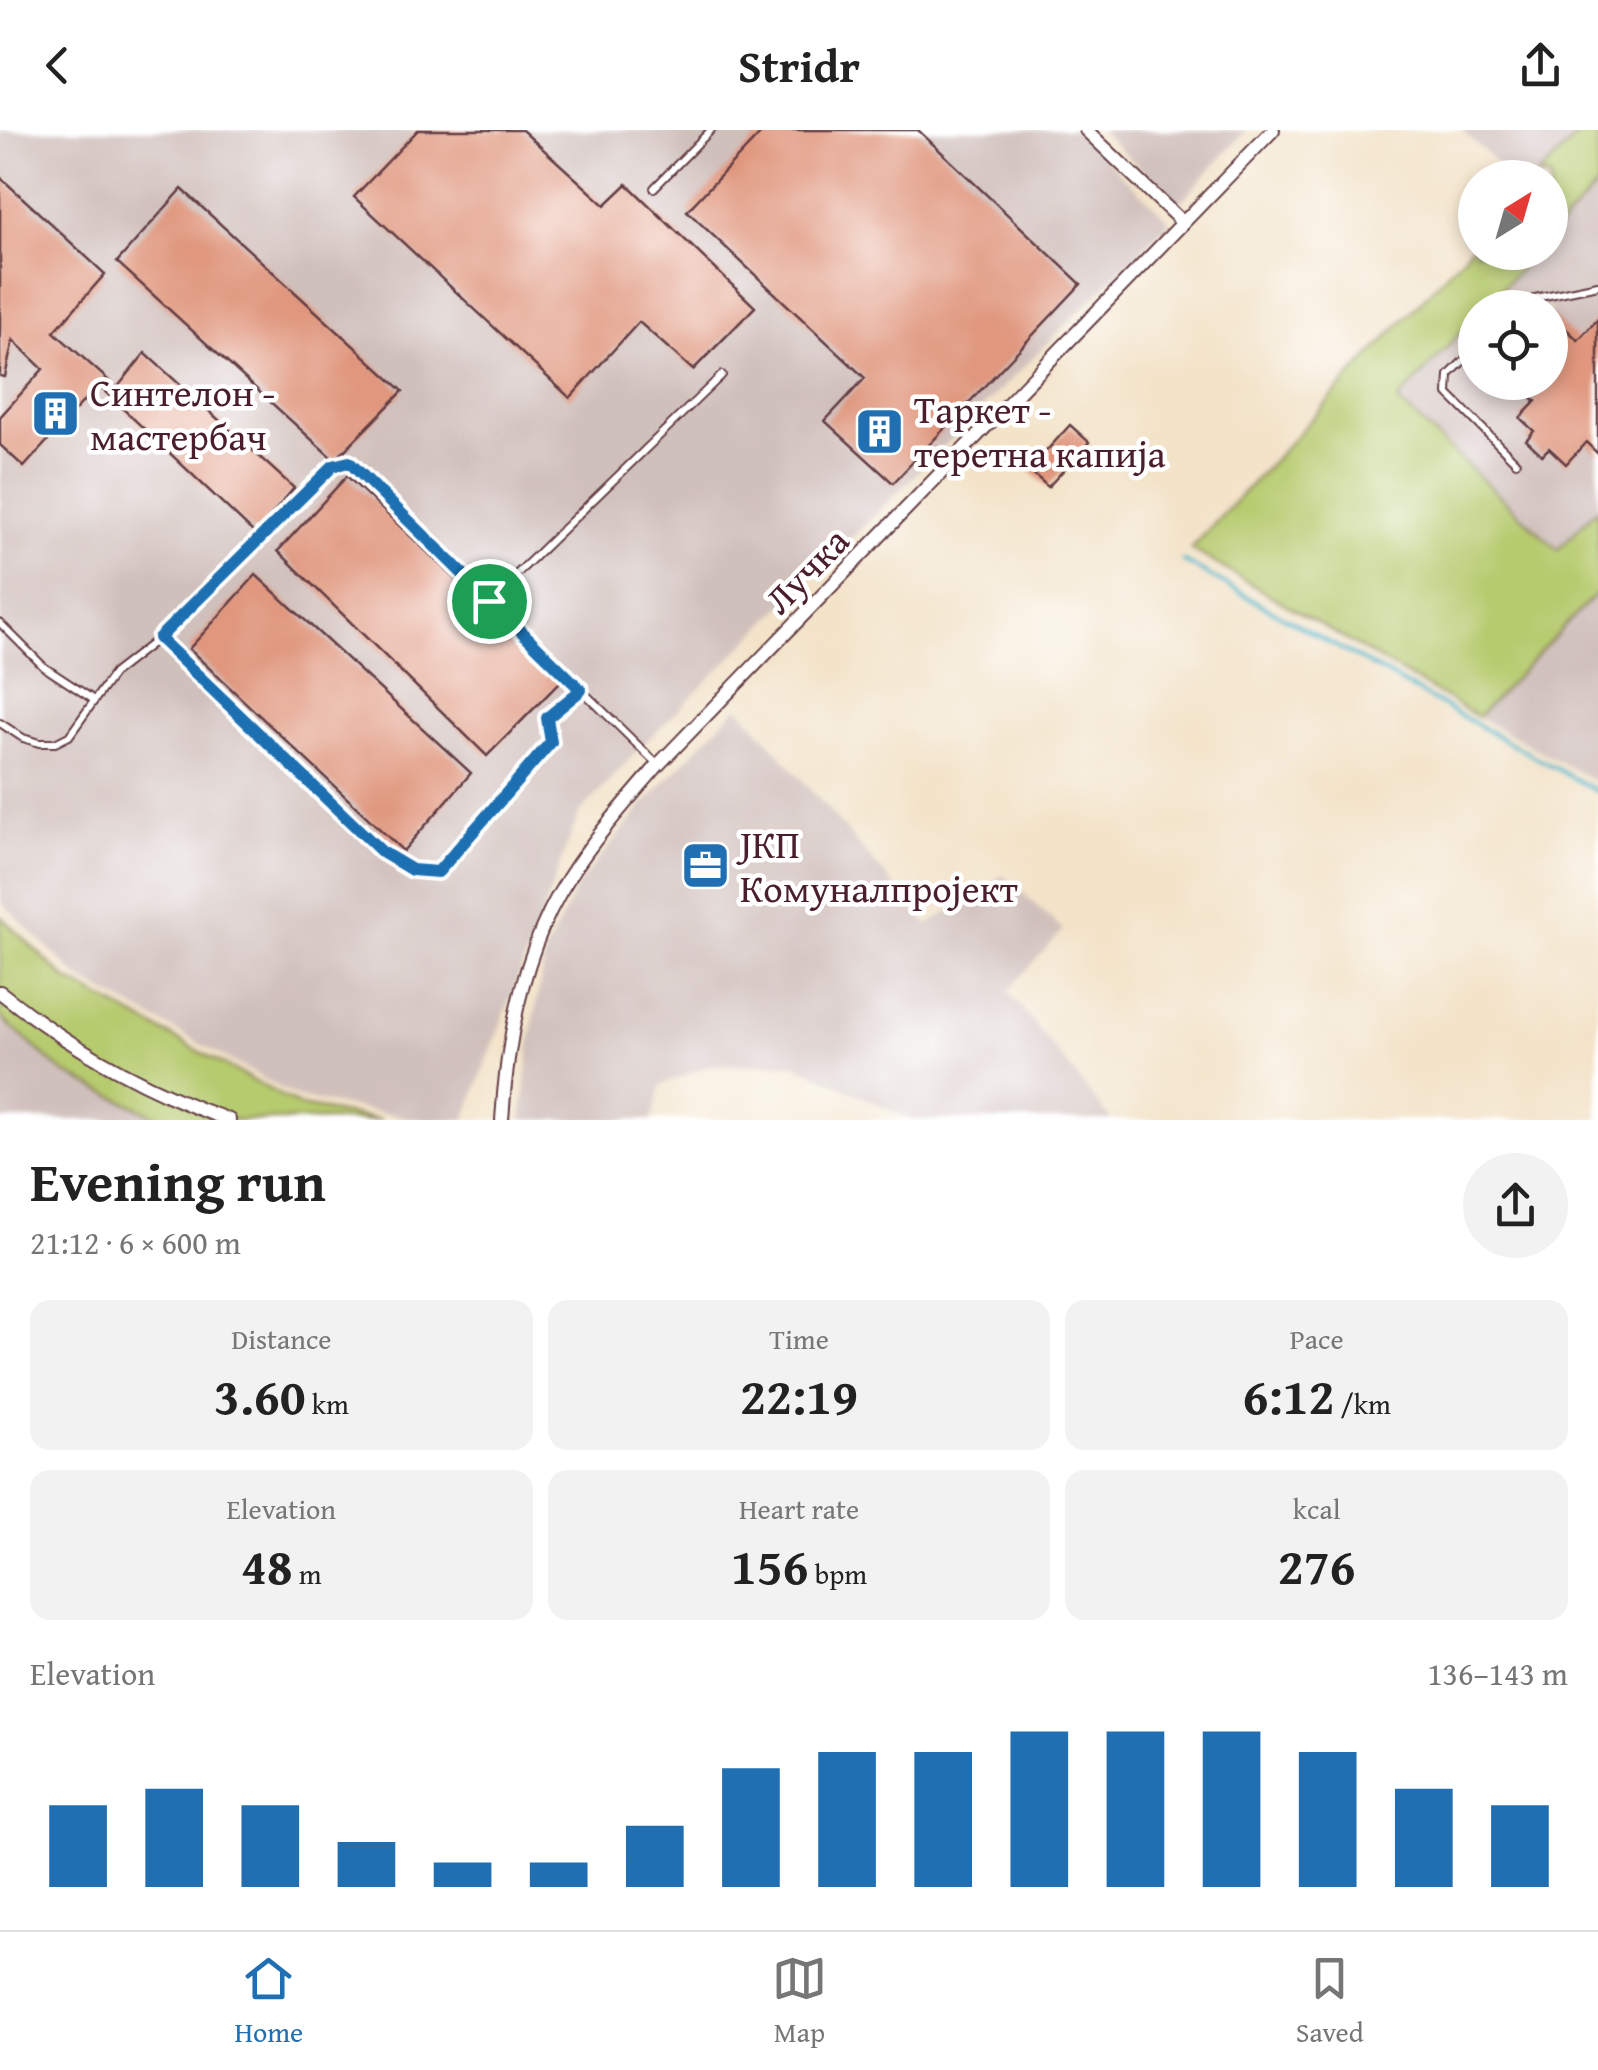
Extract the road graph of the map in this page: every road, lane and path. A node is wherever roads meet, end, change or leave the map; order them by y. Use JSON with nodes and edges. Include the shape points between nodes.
{"nodes":[{"id":1,"x":711,"y":130,"type":"edge"},
{"id":2,"x":1086,"y":130,"type":"edge"},
{"id":3,"x":1273,"y":130,"type":"edge"},
{"id":4,"x":654,"y":188,"type":"dead end"},
{"id":5,"x":1183,"y":224,"type":"junction"},
{"id":6,"x":1598,"y":285,"type":"edge"},
{"id":7,"x":1568,"y":291,"type":"edge"},
{"id":8,"x":1458,"y":366,"type":"edge"},
{"id":9,"x":722,"y":375,"type":"dead end"},
{"id":10,"x":1516,"y":462,"type":"dead end"},
{"id":11,"x":489,"y":601,"type":"junction"},
{"id":12,"x":0,"y":622,"type":"edge"},
{"id":13,"x":159,"y":638,"type":"junction"},
{"id":14,"x":581,"y":690,"type":"junction"},
{"id":15,"x":94,"y":700,"type":"junction"},
{"id":16,"x":0,"y":722,"type":"edge"},
{"id":17,"x":658,"y":765,"type":"junction"},
{"id":18,"x":0,"y":992,"type":"edge"},
{"id":19,"x":229,"y":1120,"type":"edge"},
{"id":20,"x":502,"y":1120,"type":"edge"}],
"edges":[{"from":1,"to":4,"type":"lane"},
{"from":2,"to":5,"type":"street"},
{"from":3,"to":5,"type":"street","name":"Лучка"},
{"from":5,"to":17,"type":"street","name":"Лучка"},
{"from":6,"to":7,"type":"lane"},
{"from":8,"to":10,"type":"lane","via":[[1446,389],[1450,398]]},
{"from":9,"to":11,"type":"lane"},
{"from":11,"to":13,"type":"lane","via":[[349,462],[333,466]]},
{"from":11,"to":14,"type":"lane"},
{"from":12,"to":15,"type":"lane","via":[[44,667]]},
{"from":13,"to":14,"type":"lane","via":[[382,852],[412,870],[438,872],[551,742],[547,718]]},
{"from":13,"to":15,"type":"lane","via":[[114,673]]},
{"from":14,"to":17,"type":"lane"},
{"from":15,"to":16,"type":"lane","via":[[68,736],[54,742],[23,738]]},
{"from":17,"to":20,"type":"street","name":"Лучка","via":[[566,882],[542,930],[509,1046]]},
{"from":18,"to":19,"type":"street","via":[[116,1070]]}]}
